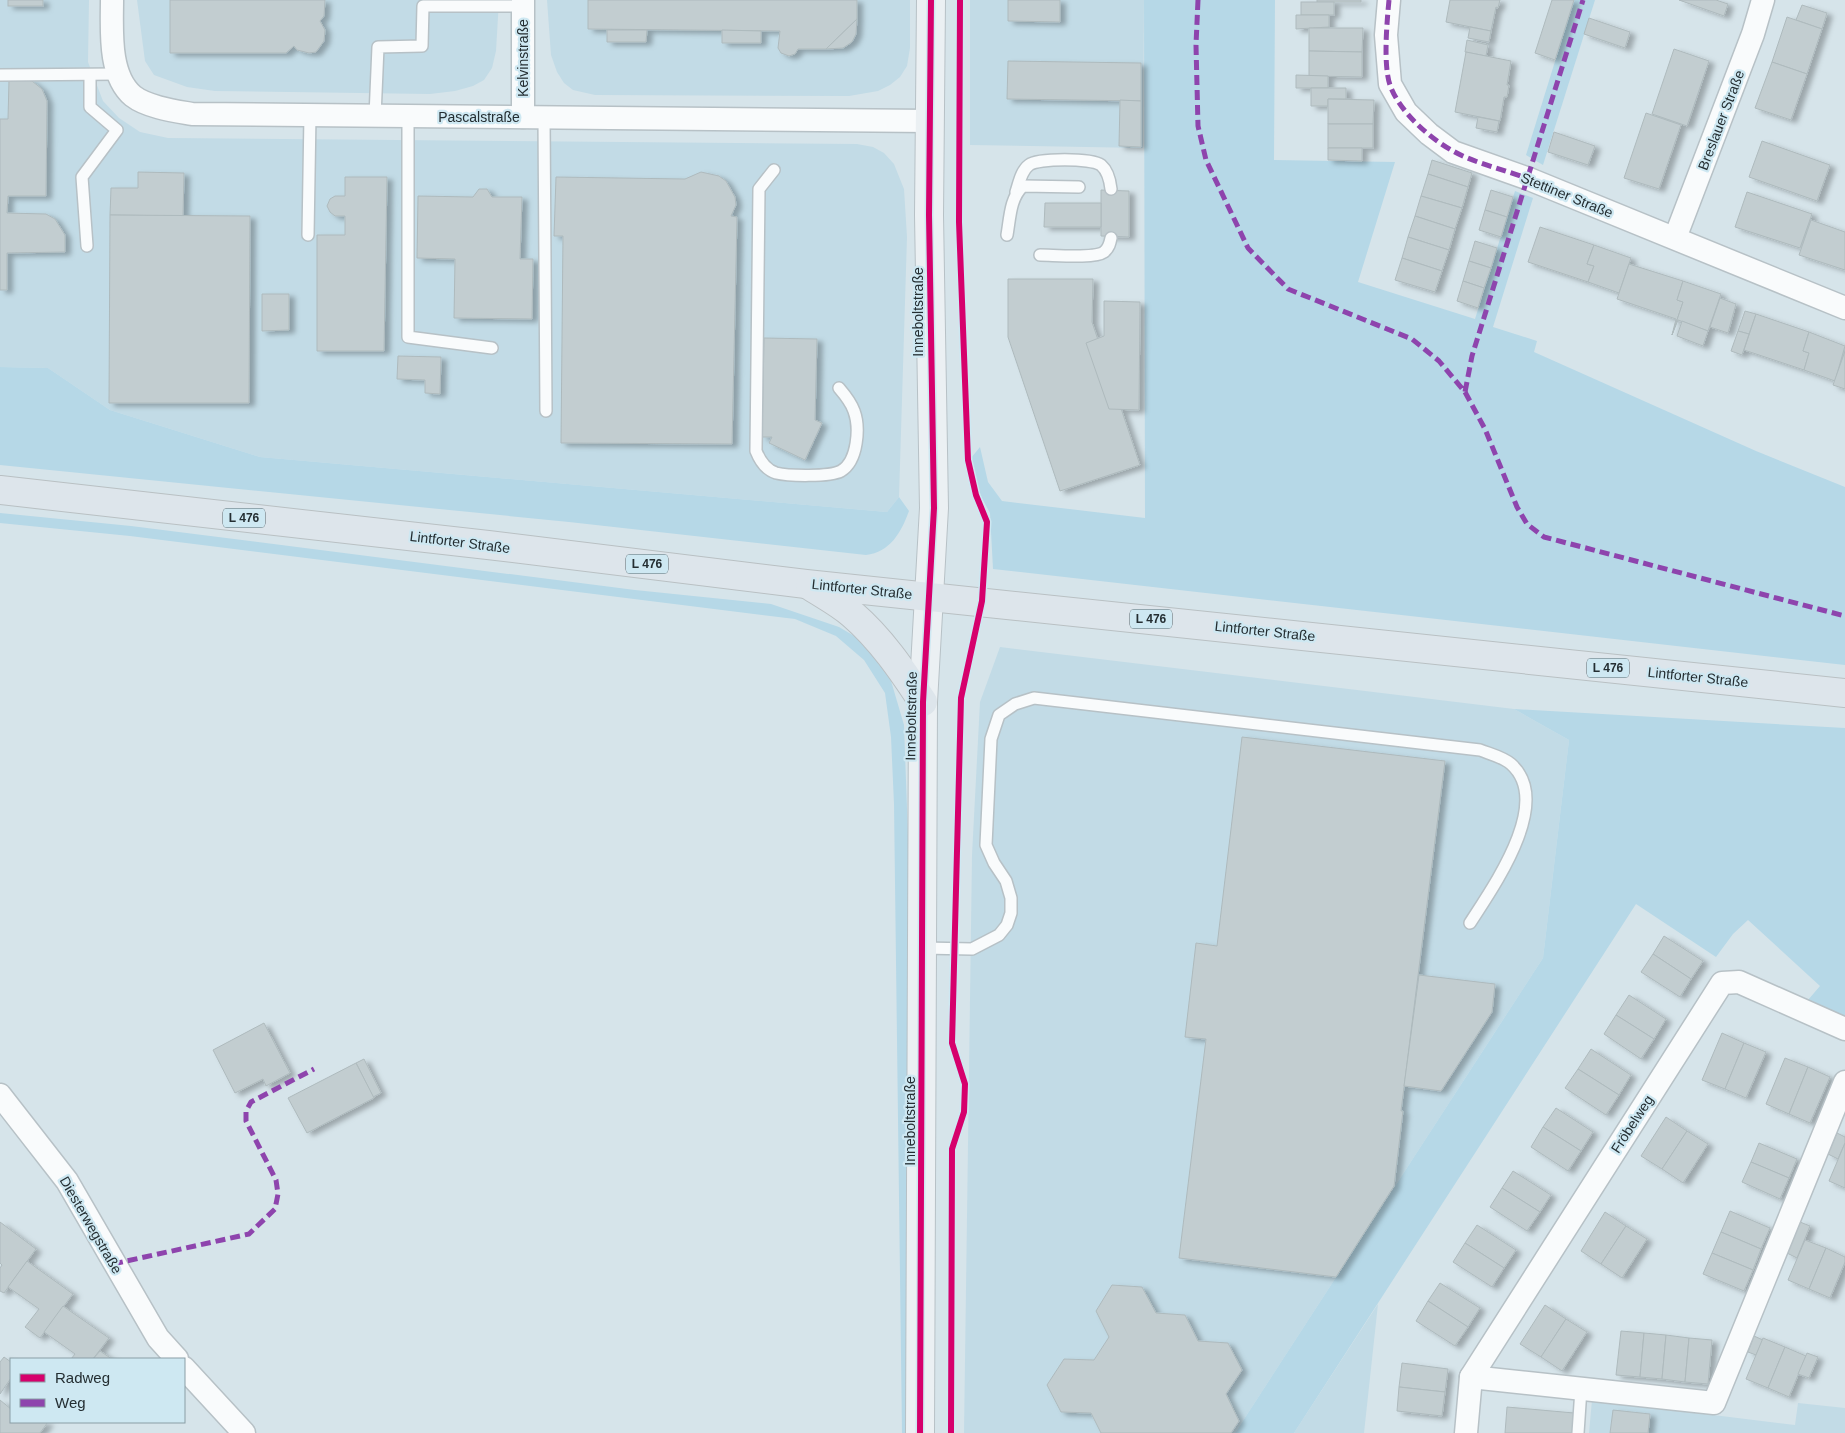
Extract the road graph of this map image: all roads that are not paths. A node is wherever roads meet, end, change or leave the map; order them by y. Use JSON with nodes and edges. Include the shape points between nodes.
{"nodes":[{"id":1,"x":112,"y":0,"type":"edge"},
{"id":2,"x":931,"y":0,"type":"edge"},
{"id":3,"x":1389,"y":0,"type":"edge"},
{"id":4,"x":1763,"y":0,"type":"edge"},
{"id":5,"x":523,"y":3,"type":"edge"},
{"id":6,"x":118,"y":74,"type":"junction"},
{"id":7,"x":0,"y":75,"type":"edge"},
{"id":8,"x":90,"y":75,"type":"junction"},
{"id":9,"x":310,"y":115,"type":"junction"},
{"id":10,"x":375,"y":116,"type":"junction"},
{"id":11,"x":408,"y":116,"type":"junction"},
{"id":12,"x":533,"y":117,"type":"junction"},
{"id":13,"x":929,"y":121,"type":"junction"},
{"id":14,"x":774,"y":170,"type":"dead end"},
{"id":15,"x":1079,"y":187,"type":"dead end"},
{"id":16,"x":1112,"y":189,"type":"dead end"},
{"id":17,"x":1016,"y":192,"type":"junction"},
{"id":18,"x":308,"y":235,"type":"dead end"},
{"id":19,"x":1007,"y":235,"type":"dead end"},
{"id":20,"x":1111,"y":238,"type":"dead end"},
{"id":21,"x":1675,"y":238,"type":"junction"},
{"id":22,"x":87,"y":246,"type":"dead end"},
{"id":23,"x":1040,"y":255,"type":"dead end"},
{"id":24,"x":1845,"y":308,"type":"edge"},
{"id":25,"x":492,"y":348,"type":"dead end"},
{"id":26,"x":840,"y":388,"type":"dead end"},
{"id":27,"x":546,"y":411,"type":"dead end"},
{"id":28,"x":0,"y":490,"type":"edge"},
{"id":29,"x":806,"y":584,"type":"junction"},
{"id":30,"x":929,"y":596,"type":"junction"},
{"id":31,"x":1845,"y":693,"type":"edge"},
{"id":32,"x":923,"y":702,"type":"junction"},
{"id":33,"x":1470,"y":923,"type":"dead end"},
{"id":34,"x":924,"y":948,"type":"junction"},
{"id":35,"x":1845,"y":1029,"type":"edge"},
{"id":36,"x":1845,"y":1082,"type":"edge"},
{"id":37,"x":0,"y":1095,"type":"edge"},
{"id":38,"x":175,"y":1358,"type":"edge"},
{"id":39,"x":185,"y":1369,"type":"edge"},
{"id":40,"x":1471,"y":1377,"type":"junction"},
{"id":41,"x":1581,"y":1389,"type":"junction"},
{"id":42,"x":244,"y":1433,"type":"edge"},
{"id":43,"x":920,"y":1433,"type":"edge"},
{"id":44,"x":1466,"y":1433,"type":"edge"},
{"id":45,"x":1578,"y":1433,"type":"edge"}],
"edges":[{"from":1,"to":6,"type":"street","name":"Pascalstraße","via":[[112,52]]},
{"from":2,"to":13,"type":"street","name":"Inneboltstraße"},
{"from":3,"to":21,"type":"street","name":"Stettiner Straße","via":[[1386,35],[1390,84],[1406,112],[1429,134],[1453,152]]},
{"from":4,"to":21,"type":"street","name":"Breslauer Straße"},
{"from":5,"to":10,"type":"lane","via":[[423,6],[422,46],[378,46]]},
{"from":5,"to":12,"type":"street","name":"Kelvinstraße"},
{"from":6,"to":8,"type":"lane"},
{"from":6,"to":9,"type":"street","name":"Pascalstraße","via":[[133,96],[163,109],[192,114]]},
{"from":7,"to":8,"type":"lane"},
{"from":8,"to":22,"type":"lane","via":[[90,107],[117,130],[82,177]]},
{"from":9,"to":10,"type":"street","name":"Pascalstraße"},
{"from":9,"to":18,"type":"lane"},
{"from":10,"to":11,"type":"street","name":"Pascalstraße"},
{"from":11,"to":12,"type":"street","name":"Pascalstraße"},
{"from":11,"to":25,"type":"lane","via":[[408,337]]},
{"from":12,"to":13,"type":"street","name":"Pascalstraße"},
{"from":12,"to":27,"type":"lane"},
{"from":13,"to":30,"type":"street","name":"Inneboltstraße","via":[[934,508]]},
{"from":14,"to":26,"type":"lane","via":[[759,189],[756,451],[760,461],[777,473],[832,475],[843,470],[855,450],[856,425],[852,404]]},
{"from":15,"to":17,"type":"lane","via":[[1023,186]]},
{"from":16,"to":17,"type":"lane","via":[[1107,172],[1092,161],[1037,160],[1020,177]]},
{"from":17,"to":19,"type":"lane"},
{"from":20,"to":23,"type":"lane","via":[[1103,253]]},
{"from":21,"to":24,"type":"street","name":"Stettiner Straße"},
{"from":28,"to":29,"type":"main road","name":"Lintforter Straße","number":"L 476"},
{"from":29,"to":30,"type":"main road","name":"Lintforter Straße","number":"L 476"},
{"from":29,"to":32,"type":"main road","via":[[851,613],[875,636],[898,663]]},
{"from":30,"to":31,"type":"main road","name":"Lintforter Straße","number":"L 476"},
{"from":30,"to":32,"type":"street","name":"Inneboltstraße"},
{"from":32,"to":34,"type":"street","name":"Inneboltstraße"},
{"from":33,"to":34,"type":"lane","via":[[1505,868],[1525,810],[1526,792],[1519,775],[1511,764],[1498,757],[1480,750],[1034,698],[1015,704],[999,715],[992,739],[986,845],[1006,881],[1011,898],[1007,925],[999,935],[972,949]]},
{"from":34,"to":43,"type":"street","name":"Inneboltstraße"},
{"from":35,"to":40,"type":"street","name":"Fröbelweg","via":[[1739,982],[1722,983]]},
{"from":36,"to":41,"type":"street","via":[[1714,1403]]},
{"from":37,"to":38,"type":"street","name":"Diesterwegstraße","via":[[67,1181],[158,1338]]},
{"from":39,"to":42,"type":"street"},
{"from":40,"to":41,"type":"street"},
{"from":40,"to":44,"type":"street","name":"Fröbelweg"},
{"from":41,"to":45,"type":"lane"}]}
